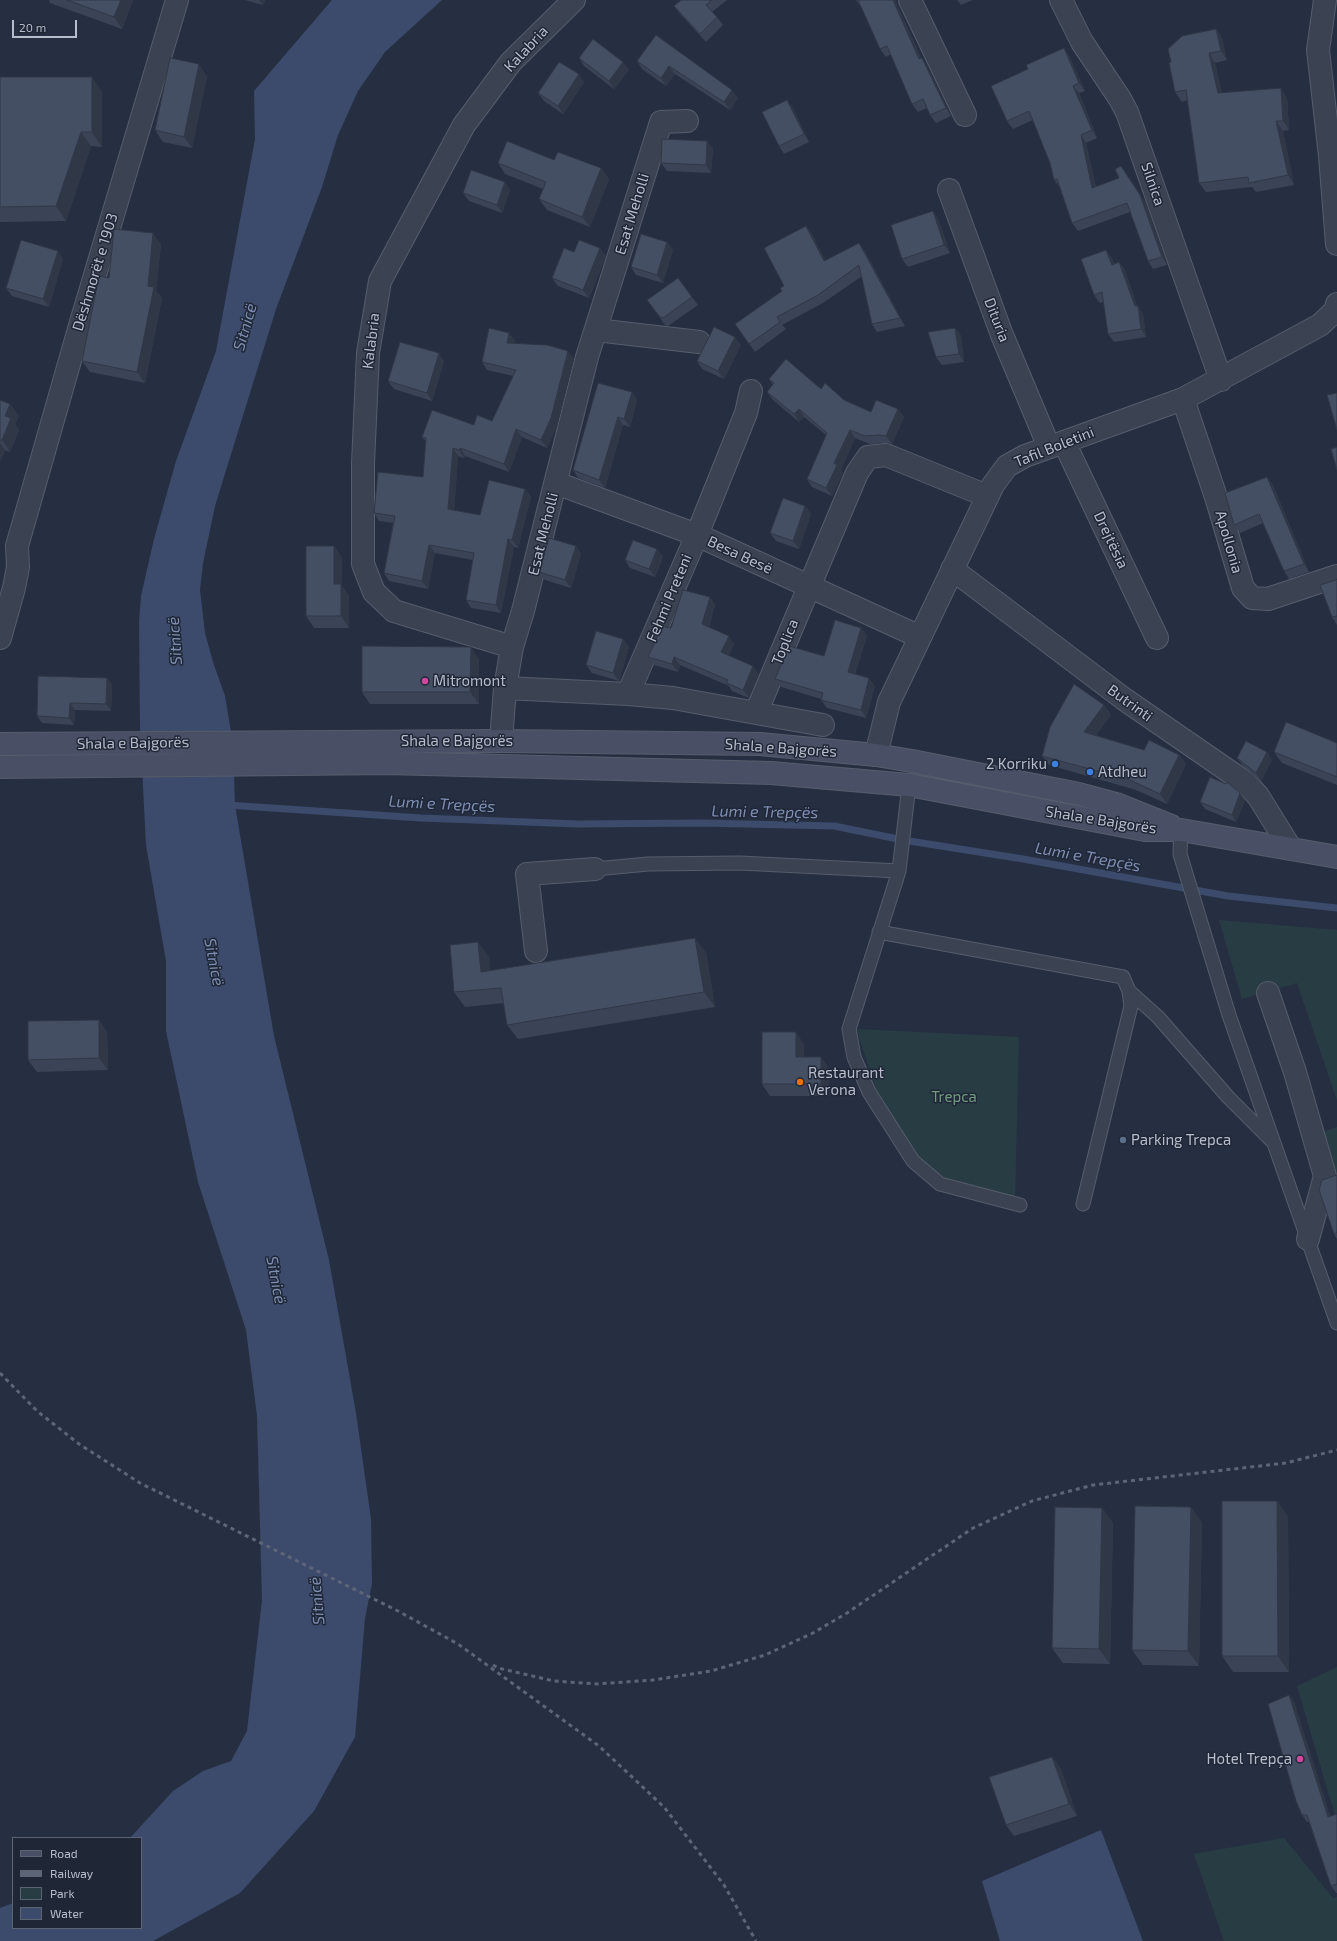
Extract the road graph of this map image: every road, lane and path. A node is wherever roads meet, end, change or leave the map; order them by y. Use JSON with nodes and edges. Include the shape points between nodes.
{"nodes":[{"id":1,"x":177,"y":0,"type":"edge"},
{"id":2,"x":574,"y":0,"type":"edge"},
{"id":3,"x":910,"y":0,"type":"edge"},
{"id":4,"x":1061,"y":0,"type":"edge"},
{"id":5,"x":1325,"y":0,"type":"edge"},
{"id":6,"x":965,"y":115,"type":"dead end"},
{"id":7,"x":687,"y":121,"type":"dead end"},
{"id":8,"x":949,"y":190,"type":"dead end"},
{"id":9,"x":1337,"y":244,"type":"edge"},
{"id":10,"x":1336,"y":308,"type":"edge"},
{"id":11,"x":596,"y":330,"type":"junction"},
{"id":12,"x":699,"y":342,"type":"dead end"},
{"id":13,"x":1221,"y":380,"type":"junction"},
{"id":14,"x":751,"y":391,"type":"dead end"},
{"id":15,"x":1183,"y":399,"type":"junction"},
{"id":16,"x":1056,"y":445,"type":"junction"},
{"id":17,"x":556,"y":483,"type":"junction"},
{"id":18,"x":987,"y":496,"type":"junction"},
{"id":19,"x":697,"y":535,"type":"junction"},
{"id":20,"x":17,"y":546,"type":"junction"},
{"id":21,"x":952,"y":569,"type":"junction"},
{"id":22,"x":1337,"y":576,"type":"edge"},
{"id":23,"x":0,"y":578,"type":"edge"},
{"id":24,"x":808,"y":586,"type":"junction"},
{"id":25,"x":920,"y":637,"type":"junction"},
{"id":26,"x":0,"y":638,"type":"edge"},
{"id":27,"x":1158,"y":638,"type":"dead end"},
{"id":28,"x":512,"y":647,"type":"junction"},
{"id":29,"x":505,"y":688,"type":"junction"},
{"id":30,"x":628,"y":694,"type":"junction"},
{"id":31,"x":756,"y":713,"type":"junction"},
{"id":32,"x":823,"y":725,"type":"dead end"},
{"id":33,"x":501,"y":741,"type":"junction"},
{"id":34,"x":0,"y":744,"type":"edge"},
{"id":35,"x":876,"y":755,"type":"junction"},
{"id":36,"x":912,"y":761,"type":"junction"},
{"id":37,"x":0,"y":767,"type":"edge"},
{"id":38,"x":909,"y":785,"type":"junction"},
{"id":39,"x":1181,"y":830,"type":"junction"},
{"id":40,"x":1291,"y":849,"type":"junction"},
{"id":41,"x":1337,"y":857,"type":"edge"},
{"id":42,"x":595,"y":869,"type":"joint"},
{"id":43,"x":899,"y":871,"type":"junction"},
{"id":44,"x":879,"y":932,"type":"junction"},
{"id":45,"x":536,"y":951,"type":"dead end"},
{"id":46,"x":1129,"y":991,"type":"junction"},
{"id":47,"x":1268,"y":993,"type":"dead end"},
{"id":48,"x":1274,"y":1143,"type":"junction"},
{"id":49,"x":1083,"y":1204,"type":"dead end"},
{"id":50,"x":1020,"y":1205,"type":"dead end"},
{"id":51,"x":1308,"y":1240,"type":"junction"},
{"id":52,"x":1337,"y":1323,"type":"edge"}],
"edges":[{"from":1,"to":20,"type":"street","name":"Dëshmorët e 1903"},
{"from":2,"to":28,"type":"street","name":"Kalabria","via":[[511,62],[464,125],[380,281],[368,353],[363,463],[363,564],[374,592],[394,611]]},
{"from":3,"to":6,"type":"street"},
{"from":4,"to":13,"type":"street","name":"Silnica","via":[[1082,42],[1127,112]]},
{"from":5,"to":9,"type":"street","via":[[1318,50]]},
{"from":7,"to":11,"type":"street","name":"Esat Meholli","via":[[661,122]]},
{"from":8,"to":16,"type":"street","name":"Dituria","via":[[1002,335]]},
{"from":10,"to":13,"type":"street","name":"Tafil Boletini","via":[[1320,325]]},
{"from":11,"to":12,"type":"street"},
{"from":11,"to":17,"type":"street","name":"Esat Meholli"},
{"from":13,"to":15,"type":"street","name":"Tafil Boletini"},
{"from":14,"to":19,"type":"street","name":"Fehmi Preteni","via":[[746,413]]},
{"from":15,"to":16,"type":"street","name":"Tafil Boletini"},
{"from":15,"to":22,"type":"street","name":"Apollonia","via":[[1243,588],[1252,598],[1268,599]]},
{"from":16,"to":18,"type":"street","name":"Tafil Boletini","via":[[1025,456],[1007,466]]},
{"from":16,"to":27,"type":"street","name":"Drejtësia"},
{"from":17,"to":19,"type":"street","name":"Besa Besë"},
{"from":17,"to":28,"type":"street","name":"Esat Meholli"},
{"from":18,"to":21,"type":"street","name":"Tafil Boletini"},
{"from":18,"to":24,"type":"street","name":"Toplica","via":[[886,455],[868,457],[857,473]]},
{"from":19,"to":24,"type":"street","name":"Besa Besë"},
{"from":19,"to":30,"type":"street","name":"Fehmi Preteni"},
{"from":20,"to":23,"type":"street","name":"Dëshmorët e 1903"},
{"from":20,"to":26,"type":"street","name":"Dëshmorët e 1903","via":[[18,567]]},
{"from":21,"to":25,"type":"street","name":"Tafil Boletini"},
{"from":21,"to":40,"type":"street","name":"Butrinti","via":[[1124,699],[1246,783],[1258,796]]},
{"from":24,"to":25,"type":"street","name":"Besa Besë"},
{"from":24,"to":31,"type":"street","name":"Toplica"},
{"from":25,"to":35,"type":"street","name":"Tafil Boletini","via":[[889,702]]},
{"from":28,"to":29,"type":"street","name":"Esat Meholli"},
{"from":29,"to":30,"type":"street"},
{"from":29,"to":33,"type":"street","name":"Esat Meholli"},
{"from":30,"to":31,"type":"street","via":[[673,698]]},
{"from":31,"to":32,"type":"street"},
{"from":33,"to":34,"type":"main road","name":"Shala e Bajgorës"},
{"from":33,"to":35,"type":"main road","name":"Shala e Bajgorës","via":[[760,744]]},
{"from":35,"to":36,"type":"main road","name":"Shala e Bajgorës"},
{"from":36,"to":38,"type":"street"},
{"from":36,"to":39,"type":"main road","name":"Shala e Bajgorës","via":[[1101,800],[1150,816]]},
{"from":37,"to":38,"type":"main road","name":"Shala e Bajgorës","via":[[387,763],[771,773]]},
{"from":38,"to":39,"type":"main road","name":"Shala e Bajgorës","via":[[1145,830]]},
{"from":38,"to":43,"type":"lane"},
{"from":39,"to":40,"type":"main road"},
{"from":39,"to":48,"type":"lane","via":[[1180,854],[1229,1015]]},
{"from":40,"to":41,"type":"main road"},
{"from":42,"to":43,"type":"lane","via":[[648,864],[740,863]]},
{"from":42,"to":45,"type":"street","via":[[527,874]]},
{"from":43,"to":44,"type":"lane"},
{"from":44,"to":46,"type":"lane","via":[[1123,978]]},
{"from":44,"to":50,"type":"lane","via":[[849,1029],[854,1056],[869,1092],[913,1161],[940,1184]]},
{"from":46,"to":48,"type":"lane","via":[[1158,1017],[1228,1097]]},
{"from":46,"to":49,"type":"lane","via":[[1131,1006]]},
{"from":47,"to":51,"type":"street","via":[[1295,1072],[1325,1176]]},
{"from":48,"to":51,"type":"lane"},
{"from":51,"to":52,"type":"lane"}]}
